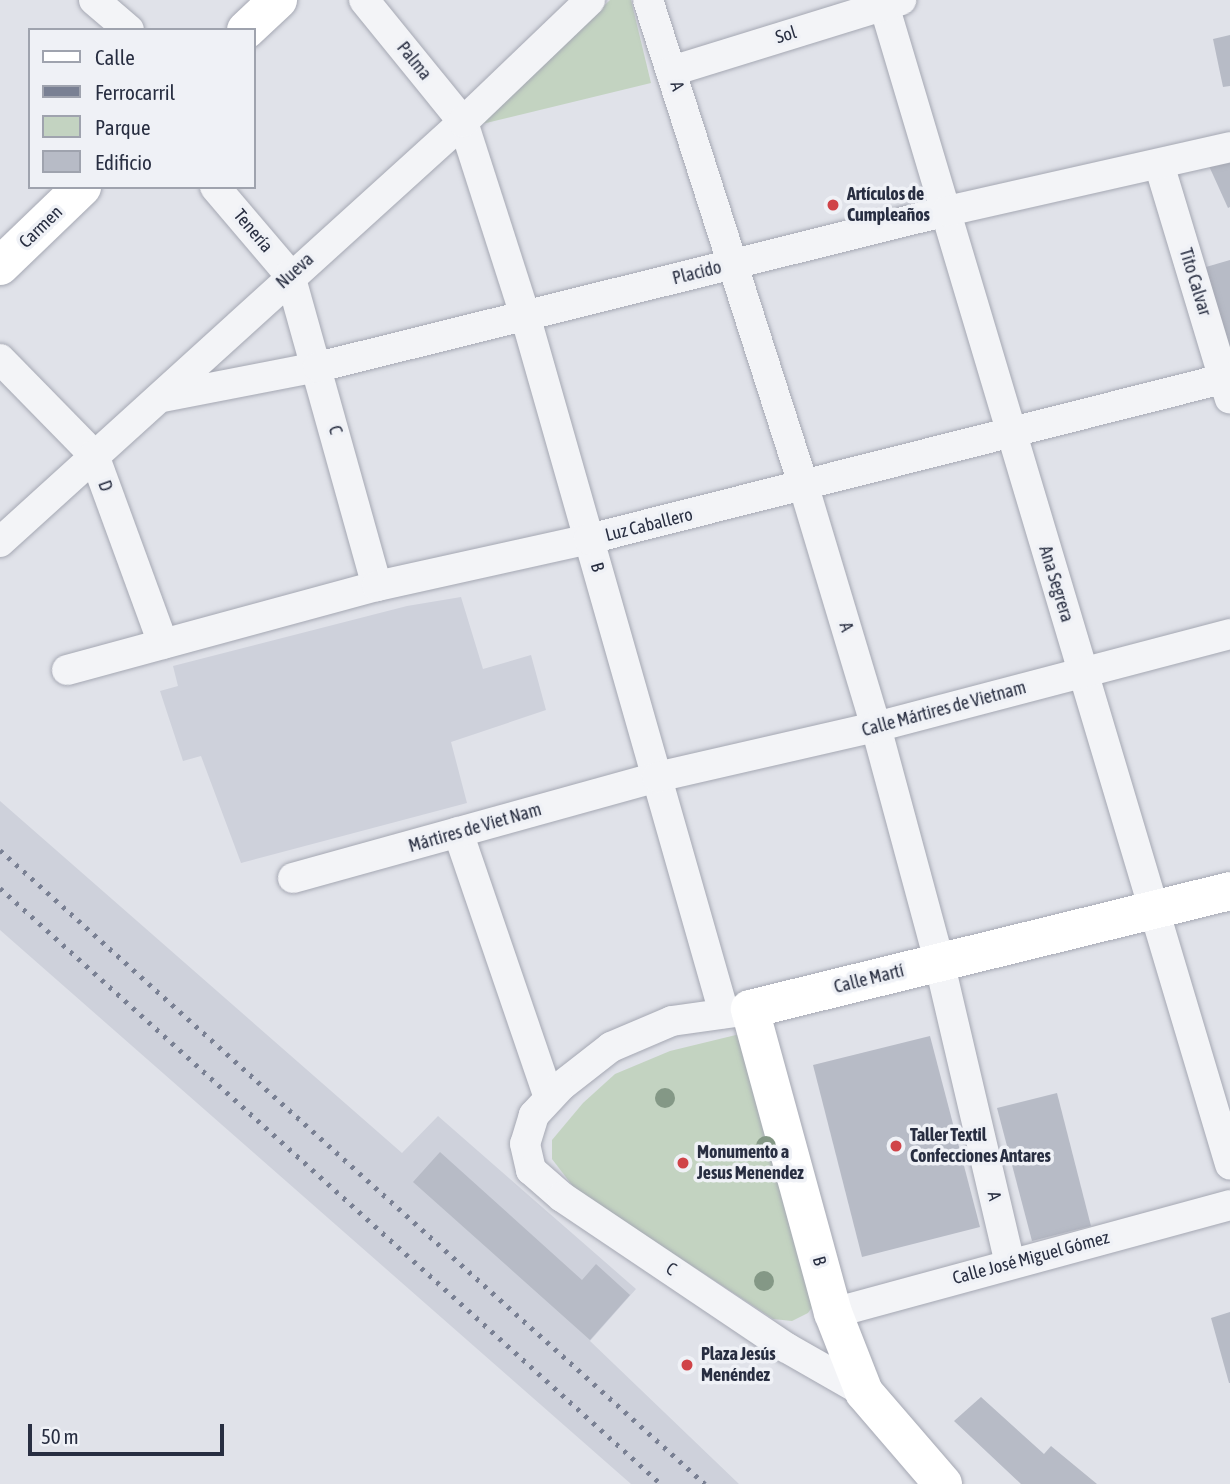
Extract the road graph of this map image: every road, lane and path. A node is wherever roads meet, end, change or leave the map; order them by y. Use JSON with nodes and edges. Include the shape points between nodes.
{"nodes":[{"id":1,"x":94,"y":0,"type":"edge"},
{"id":2,"x":278,"y":0,"type":"edge"},
{"id":3,"x":364,"y":0,"type":"edge"},
{"id":4,"x":590,"y":0,"type":"edge"},
{"id":5,"x":648,"y":0,"type":"edge"},
{"id":6,"x":892,"y":2,"type":"edge"},
{"id":7,"x":127,"y":28,"type":"edge"},
{"id":8,"x":248,"y":28,"type":"edge"},
{"id":9,"x":672,"y":71,"type":"junction"},
{"id":10,"x":463,"y":122,"type":"junction"},
{"id":11,"x":1230,"y":147,"type":"edge"},
{"id":12,"x":1159,"y":164,"type":"junction"},
{"id":13,"x":80,"y":189,"type":"edge"},
{"id":14,"x":217,"y":189,"type":"edge"},
{"id":15,"x":947,"y":211,"type":"junction"},
{"id":16,"x":731,"y":265,"type":"junction"},
{"id":17,"x":0,"y":266,"type":"edge"},
{"id":18,"x":290,"y":275,"type":"junction"},
{"id":19,"x":525,"y":315,"type":"junction"},
{"id":20,"x":0,"y":359,"type":"edge"},
{"id":21,"x":318,"y":367,"type":"junction"},
{"id":22,"x":1228,"y":385,"type":"edge"},
{"id":23,"x":163,"y":397,"type":"junction"},
{"id":24,"x":1011,"y":433,"type":"junction"},
{"id":25,"x":94,"y":455,"type":"junction"},
{"id":26,"x":804,"y":487,"type":"junction"},
{"id":27,"x":589,"y":539,"type":"junction"},
{"id":28,"x":0,"y":542,"type":"edge"},
{"id":29,"x":377,"y":586,"type":"junction"},
{"id":30,"x":1230,"y":634,"type":"edge"},
{"id":31,"x":163,"y":644,"type":"junction"},
{"id":32,"x":67,"y":670,"type":"dead end"},
{"id":33,"x":1083,"y":673,"type":"junction"},
{"id":34,"x":876,"y":727,"type":"junction"},
{"id":35,"x":657,"y":777,"type":"junction"},
{"id":36,"x":458,"y":832,"type":"junction"},
{"id":37,"x":293,"y":878,"type":"dead end"},
{"id":38,"x":1230,"y":891,"type":"edge"},
{"id":39,"x":1153,"y":909,"type":"junction"},
{"id":40,"x":939,"y":961,"type":"junction"},
{"id":41,"x":737,"y":1011,"type":"junction"},
{"id":42,"x":542,"y":1107,"type":"junction"},
{"id":43,"x":1230,"y":1164,"type":"edge"},
{"id":44,"x":1230,"y":1205,"type":"edge"},
{"id":45,"x":1010,"y":1264,"type":"junction"},
{"id":46,"x":833,"y":1313,"type":"junction"},
{"id":47,"x":864,"y":1392,"type":"junction"},
{"id":48,"x":943,"y":1484,"type":"edge"}],
"edges":[{"from":1,"to":7,"type":"street"},
{"from":2,"to":8,"type":"street"},
{"from":3,"to":10,"type":"street","name":"Palma"},
{"from":4,"to":10,"type":"street","name":"Nueva"},
{"from":5,"to":9,"type":"street","name":"A"},
{"from":6,"to":9,"type":"street","name":"Sol"},
{"from":6,"to":15,"type":"street","name":"Ana Segrera"},
{"from":9,"to":16,"type":"street","name":"A"},
{"from":10,"to":18,"type":"street","name":"Nueva"},
{"from":10,"to":19,"type":"street","name":"B"},
{"from":11,"to":12,"type":"street","name":"Placido"},
{"from":12,"to":15,"type":"street","name":"Placido"},
{"from":12,"to":22,"type":"street","name":"Tito Calvar"},
{"from":13,"to":17,"type":"street","name":"Carmen"},
{"from":14,"to":18,"type":"street","name":"Tenería"},
{"from":15,"to":16,"type":"street","name":"Placido"},
{"from":15,"to":24,"type":"street","name":"Ana Segrera"},
{"from":16,"to":19,"type":"street","name":"Placido"},
{"from":16,"to":26,"type":"street","name":"A"},
{"from":18,"to":21,"type":"street","name":"C"},
{"from":18,"to":23,"type":"street","name":"Nueva"},
{"from":19,"to":21,"type":"street","name":"Placido"},
{"from":19,"to":27,"type":"street","name":"B"},
{"from":20,"to":25,"type":"street","name":"D"},
{"from":21,"to":23,"type":"street","name":"Placido"},
{"from":21,"to":29,"type":"street","name":"C"},
{"from":22,"to":24,"type":"street","name":"Luz Caballero"},
{"from":23,"to":25,"type":"street","name":"Nueva"},
{"from":24,"to":26,"type":"street","name":"Luz Caballero"},
{"from":24,"to":33,"type":"street","name":"Ana Segrera"},
{"from":25,"to":28,"type":"street","name":"Nueva"},
{"from":25,"to":31,"type":"street","name":"D"},
{"from":26,"to":27,"type":"street","name":"Luz Caballero"},
{"from":26,"to":34,"type":"street","name":"A"},
{"from":27,"to":29,"type":"street","name":"Luz Caballero"},
{"from":27,"to":35,"type":"street","name":"B"},
{"from":29,"to":31,"type":"street","name":"Luz Caballero"},
{"from":30,"to":33,"type":"street","name":"Calle Mártires de Vietnam"},
{"from":31,"to":32,"type":"street","name":"Luz Caballero"},
{"from":33,"to":34,"type":"street","name":"Calle Mártires de Vietnam"},
{"from":33,"to":39,"type":"street","name":"Ana Segrera"},
{"from":34,"to":35,"type":"street","name":"Calle Mártires de Vietnam"},
{"from":34,"to":40,"type":"street","name":"A"},
{"from":35,"to":36,"type":"street","name":"Mártires de Viet Nam"},
{"from":35,"to":41,"type":"street","name":"B"},
{"from":36,"to":37,"type":"street","name":"Mártires de Viet Nam"},
{"from":36,"to":42,"type":"street"},
{"from":38,"to":39,"type":"street","name":"Calle Martí"},
{"from":39,"to":40,"type":"street","name":"Calle Martí"},
{"from":39,"to":43,"type":"street","name":"Ana Segrera"},
{"from":40,"to":41,"type":"street","name":"Calle Martí"},
{"from":40,"to":45,"type":"street","name":"A"},
{"from":41,"to":42,"type":"street","name":"Calle Martí","via":[[672,1021],[611,1047]]},
{"from":41,"to":46,"type":"street","name":"B"},
{"from":42,"to":47,"type":"street","name":"C","via":[[525,1144],[531,1170],[562,1197],[787,1348]]},
{"from":44,"to":45,"type":"street","name":"Calle José Miguel Gómez"},
{"from":45,"to":46,"type":"street","name":"Calle José Miguel Gómez"},
{"from":46,"to":47,"type":"street","name":"B"},
{"from":47,"to":48,"type":"street","name":"B"}]}
